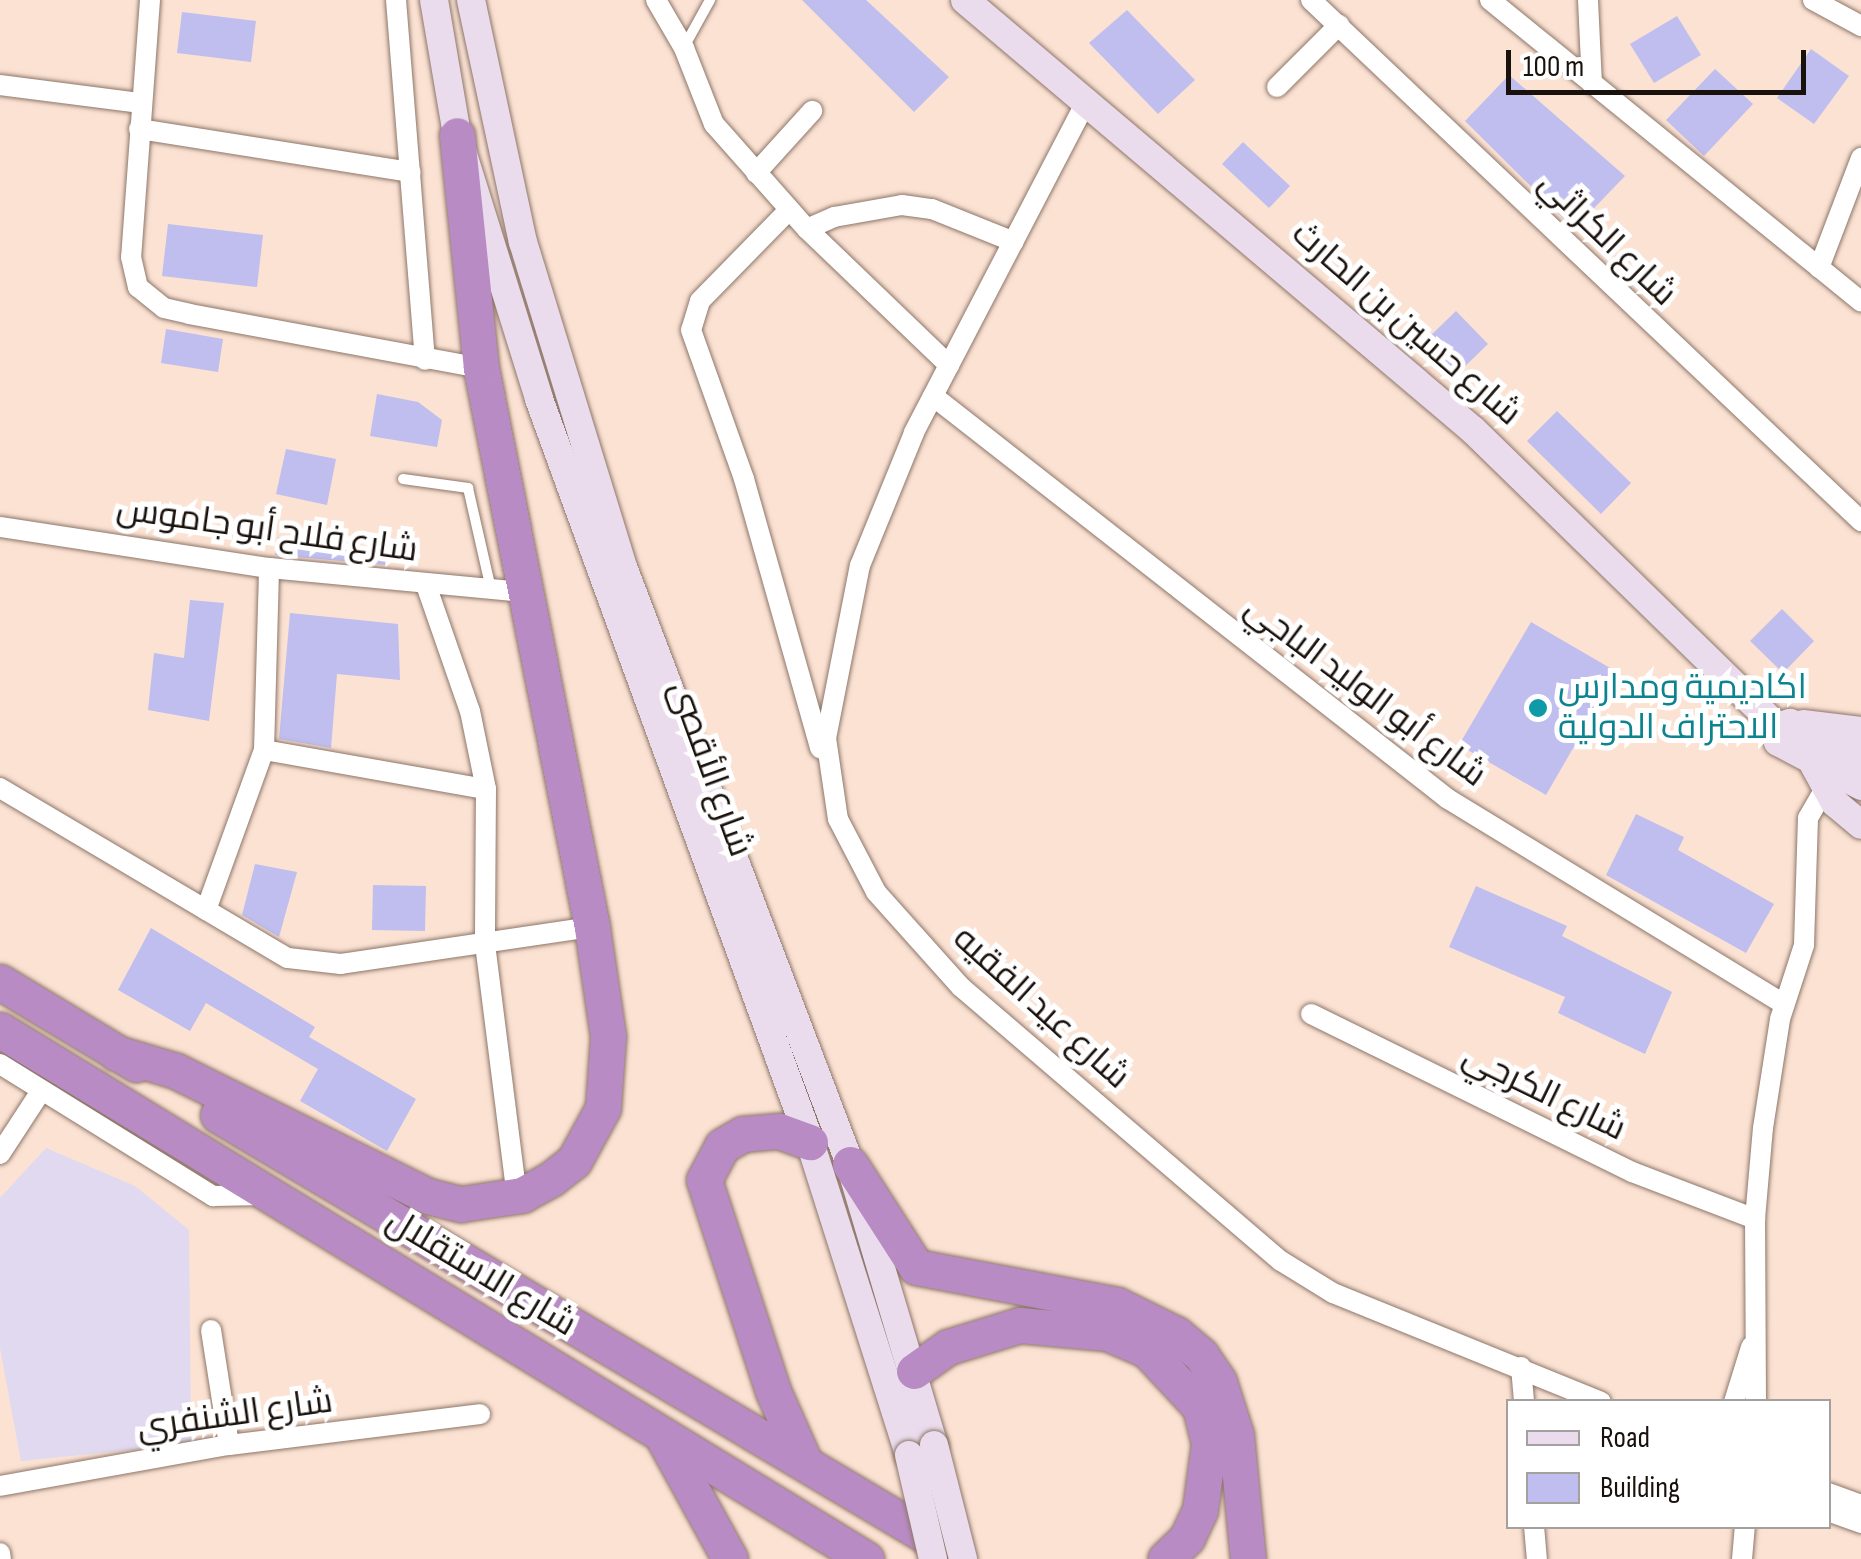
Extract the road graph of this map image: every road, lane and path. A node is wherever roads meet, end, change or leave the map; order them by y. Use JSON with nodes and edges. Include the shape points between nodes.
{"nodes":[{"id":1,"x":150,"y":0,"type":"edge"},
{"id":2,"x":396,"y":0,"type":"edge"},
{"id":3,"x":434,"y":0,"type":"edge"},
{"id":4,"x":471,"y":0,"type":"edge"},
{"id":5,"x":656,"y":0,"type":"edge"},
{"id":6,"x":710,"y":0,"type":"edge"},
{"id":7,"x":965,"y":0,"type":"edge"},
{"id":8,"x":1311,"y":0,"type":"edge"},
{"id":9,"x":1490,"y":0,"type":"edge"},
{"id":10,"x":1588,"y":0,"type":"edge"},
{"id":11,"x":1813,"y":0,"type":"edge"},
{"id":12,"x":1339,"y":25,"type":"junction"},
{"id":13,"x":1861,"y":26,"type":"edge"},
{"id":14,"x":684,"y":48,"type":"junction"},
{"id":15,"x":1592,"y":84,"type":"junction"},
{"id":16,"x":0,"y":85,"type":"edge"},
{"id":17,"x":1277,"y":86,"type":"dead end"},
{"id":18,"x":141,"y":102,"type":"junction"},
{"id":19,"x":1086,"y":102,"type":"junction"},
{"id":20,"x":812,"y":110,"type":"dead end"},
{"id":21,"x":139,"y":128,"type":"junction"},
{"id":22,"x":457,"y":134,"type":"junction"},
{"id":23,"x":1861,"y":158,"type":"edge"},
{"id":24,"x":412,"y":172,"type":"junction"},
{"id":25,"x":756,"y":173,"type":"junction"},
{"id":26,"x":789,"y":210,"type":"junction"},
{"id":27,"x":807,"y":228,"type":"junction"},
{"id":28,"x":1014,"y":242,"type":"junction"},
{"id":29,"x":1820,"y":268,"type":"junction"},
{"id":30,"x":1861,"y":302,"type":"edge"},
{"id":31,"x":425,"y":360,"type":"junction"},
{"id":32,"x":948,"y":364,"type":"junction"},
{"id":33,"x":480,"y":368,"type":"junction"},
{"id":34,"x":933,"y":396,"type":"junction"},
{"id":35,"x":403,"y":479,"type":"dead end"},
{"id":36,"x":1861,"y":521,"type":"edge"},
{"id":37,"x":0,"y":527,"type":"edge"},
{"id":38,"x":269,"y":568,"type":"junction"},
{"id":39,"x":426,"y":585,"type":"junction"},
{"id":40,"x":508,"y":591,"type":"junction"},
{"id":41,"x":1784,"y":725,"type":"junction"},
{"id":42,"x":1861,"y":731,"type":"edge"},
{"id":43,"x":264,"y":750,"type":"junction"},
{"id":44,"x":1861,"y":759,"type":"edge"},
{"id":45,"x":1820,"y":777,"type":"junction"},
{"id":46,"x":828,"y":779,"type":"junction"},
{"id":47,"x":1861,"y":786,"type":"edge"},
{"id":48,"x":0,"y":788,"type":"edge"},
{"id":49,"x":486,"y":789,"type":"junction"},
{"id":50,"x":1861,"y":825,"type":"edge"},
{"id":51,"x":206,"y":910,"type":"junction"},
{"id":52,"x":592,"y":927,"type":"junction"},
{"id":53,"x":485,"y":944,"type":"junction"},
{"id":54,"x":0,"y":982,"type":"edge"},
{"id":55,"x":1784,"y":1004,"type":"junction"},
{"id":56,"x":1310,"y":1014,"type":"dead end"},
{"id":57,"x":0,"y":1030,"type":"edge"},
{"id":58,"x":116,"y":1052,"type":"junction"},
{"id":59,"x":0,"y":1064,"type":"edge"},
{"id":60,"x":41,"y":1091,"type":"junction"},
{"id":61,"x":810,"y":1142,"type":"junction"},
{"id":62,"x":0,"y":1154,"type":"edge"},
{"id":63,"x":850,"y":1164,"type":"junction"},
{"id":64,"x":265,"y":1195,"type":"junction"},
{"id":65,"x":518,"y":1196,"type":"junction"},
{"id":66,"x":1755,"y":1218,"type":"junction"},
{"id":67,"x":211,"y":1330,"type":"dead end"},
{"id":68,"x":1752,"y":1346,"type":"junction"},
{"id":69,"x":1521,"y":1367,"type":"junction"},
{"id":70,"x":914,"y":1371,"type":"junction"},
{"id":71,"x":1524,"y":1399,"type":"edge"},
{"id":72,"x":1595,"y":1399,"type":"edge"},
{"id":73,"x":1735,"y":1399,"type":"edge"},
{"id":74,"x":1756,"y":1399,"type":"edge"},
{"id":75,"x":480,"y":1414,"type":"dead end"},
{"id":76,"x":664,"y":1438,"type":"junction"},
{"id":77,"x":229,"y":1445,"type":"junction"},
{"id":78,"x":922,"y":1450,"type":"junction"},
{"id":79,"x":805,"y":1463,"type":"junction"},
{"id":80,"x":0,"y":1486,"type":"edge"},
{"id":81,"x":1831,"y":1494,"type":"edge"},
{"id":82,"x":1861,"y":1505,"type":"edge"},
{"id":83,"x":1831,"y":1512,"type":"edge"},
{"id":84,"x":1861,"y":1523,"type":"edge"},
{"id":85,"x":1534,"y":1529,"type":"edge"},
{"id":86,"x":1745,"y":1529,"type":"edge"},
{"id":87,"x":730,"y":1559,"type":"edge"},
{"id":88,"x":866,"y":1559,"type":"edge"},
{"id":89,"x":933,"y":1559,"type":"edge"},
{"id":90,"x":964,"y":1559,"type":"edge"},
{"id":91,"x":1165,"y":1559,"type":"edge"},
{"id":92,"x":1248,"y":1559,"type":"edge"},
{"id":93,"x":1536,"y":1559,"type":"edge"},
{"id":94,"x":1742,"y":1559,"type":"edge"}],
"edges":[{"from":1,"to":18,"type":"street"},
{"from":2,"to":24,"type":"street"},
{"from":3,"to":22,"type":"main road","name":"شارع الأقصى"},
{"from":4,"to":63,"type":"main road","name":"شارع الأقصى","via":[[524,242],[622,567]]},
{"from":5,"to":14,"type":"street"},
{"from":6,"to":14,"type":"lane"},
{"from":7,"to":19,"type":"main road","name":"شارع حسين بن الحارث"},
{"from":8,"to":12,"type":"street","name":"شارع الكراثي"},
{"from":9,"to":15,"type":"street"},
{"from":10,"to":15,"type":"street"},
{"from":11,"to":13,"type":"street"},
{"from":12,"to":17,"type":"street"},
{"from":12,"to":36,"type":"street","name":"شارع الكراثي"},
{"from":14,"to":25,"type":"street","via":[[714,124]]},
{"from":15,"to":29,"type":"street"},
{"from":16,"to":18,"type":"street"},
{"from":18,"to":21,"type":"street"},
{"from":19,"to":28,"type":"street","name":"شارع عيد الفقيه"},
{"from":19,"to":41,"type":"main road","name":"شارع حسين بن الحارث","via":[[1459,417]]},
{"from":20,"to":25,"type":"street"},
{"from":21,"to":24,"type":"street"},
{"from":21,"to":31,"type":"street","via":[[133,275],[164,308]]},
{"from":22,"to":33,"type":"highway"},
{"from":22,"to":61,"type":"main road","name":"شارع الأقصى","via":[[552,435]]},
{"from":23,"to":29,"type":"street"},
{"from":24,"to":31,"type":"street"},
{"from":25,"to":26,"type":"street"},
{"from":26,"to":27,"type":"street"},
{"from":26,"to":46,"type":"street","via":[[700,301],[690,330],[744,478]]},
{"from":27,"to":28,"type":"street","via":[[834,216],[902,205],[932,208]]},
{"from":27,"to":32,"type":"street"},
{"from":28,"to":32,"type":"street","name":"شارع عيد الفقيه"},
{"from":29,"to":30,"type":"street"},
{"from":31,"to":33,"type":"street"},
{"from":32,"to":34,"type":"street","name":"شارع عيد الفقيه"},
{"from":33,"to":40,"type":"highway"},
{"from":34,"to":46,"type":"street","name":"شارع عيد الفقيه","via":[[860,565],[830,694]]},
{"from":34,"to":55,"type":"street","name":"شارع أبو الوليد الباجي","via":[[1448,799]]},
{"from":35,"to":40,"type":"lane","via":[[468,488]]},
{"from":37,"to":38,"type":"street","name":"شارع فلاح أبو جاموس"},
{"from":38,"to":39,"type":"street","name":"شارع فلاح أبو جاموس"},
{"from":38,"to":43,"type":"street"},
{"from":39,"to":40,"type":"street","name":"شارع فلاح أبو جاموس"},
{"from":39,"to":49,"type":"street","via":[[470,710]]},
{"from":40,"to":52,"type":"highway"},
{"from":41,"to":42,"type":"main road"},
{"from":41,"to":44,"type":"main road","name":"شارع حسين بن الحارث"},
{"from":41,"to":45,"type":"main road","name":"شارع حسين بن الحارث","via":[[1778,742]]},
{"from":43,"to":49,"type":"street"},
{"from":43,"to":51,"type":"street"},
{"from":45,"to":47,"type":"main road","name":"شارع حسين بن الحارث"},
{"from":45,"to":50,"type":"main road"},
{"from":45,"to":55,"type":"street","via":[[1808,818],[1804,945]]},
{"from":46,"to":69,"type":"street","name":"شارع عيد الفقيه","via":[[838,819],[876,892],[961,987],[1258,1244],[1333,1293]]},
{"from":48,"to":51,"type":"street"},
{"from":49,"to":53,"type":"street"},
{"from":51,"to":53,"type":"street","via":[[257,943],[309,962],[341,964]]},
{"from":52,"to":53,"type":"street"},
{"from":52,"to":65,"type":"highway","via":[[608,1036],[603,1108],[574,1161]]},
{"from":53,"to":65,"type":"street"},
{"from":54,"to":58,"type":"highway","name":"شارع الاستقلال"},
{"from":55,"to":66,"type":"street"},
{"from":56,"to":66,"type":"street","name":"شارع الكرجي","via":[[1632,1172]]},
{"from":57,"to":64,"type":"highway","name":"شارع الاستقلال"},
{"from":58,"to":65,"type":"highway","via":[[176,1071],[428,1196],[461,1204]]},
{"from":58,"to":79,"type":"highway","name":"شارع الاستقلال"},
{"from":59,"to":60,"type":"street"},
{"from":60,"to":62,"type":"street"},
{"from":60,"to":64,"type":"street","via":[[214,1196]]},
{"from":61,"to":78,"type":"main road","name":"شارع الأقصى"},
{"from":61,"to":79,"type":"highway","via":[[780,1131],[742,1134],[722,1146],[704,1180],[773,1391]]},
{"from":63,"to":70,"type":"main road","name":"شارع الأقصى"},
{"from":63,"to":92,"type":"highway","via":[[916,1267],[1117,1305],[1176,1334],[1201,1355],[1219,1382],[1236,1435]]},
{"from":64,"to":76,"type":"highway","name":"شارع الاستقلال"},
{"from":66,"to":68,"type":"street"},
{"from":67,"to":77,"type":"street"},
{"from":68,"to":73,"type":"street"},
{"from":68,"to":74,"type":"street"},
{"from":69,"to":71,"type":"street"},
{"from":69,"to":72,"type":"street","name":"شارع عيد الفقيه"},
{"from":70,"to":78,"type":"main road","name":"شارع الأقصى"},
{"from":70,"to":91,"type":"highway","via":[[948,1347],[1020,1325],[1106,1333],[1148,1350],[1200,1407],[1209,1444],[1200,1510],[1187,1538]]},
{"from":75,"to":77,"type":"street","name":"شارع الشنفري"},
{"from":76,"to":87,"type":"highway"},
{"from":76,"to":88,"type":"highway","name":"شارع الاستقلال"},
{"from":77,"to":80,"type":"street","name":"شارع الشنفري"},
{"from":78,"to":89,"type":"main road","name":"شارع الأقصى","bridge":true},
{"from":78,"to":90,"type":"main road","name":"شارع الأقصى","bridge":true},
{"from":79,"to":90,"type":"highway","name":"شارع الاستقلال"},
{"from":81,"to":82,"type":"street"},
{"from":83,"to":84,"type":"street"},
{"from":85,"to":93,"type":"street"},
{"from":86,"to":94,"type":"street"}]}
